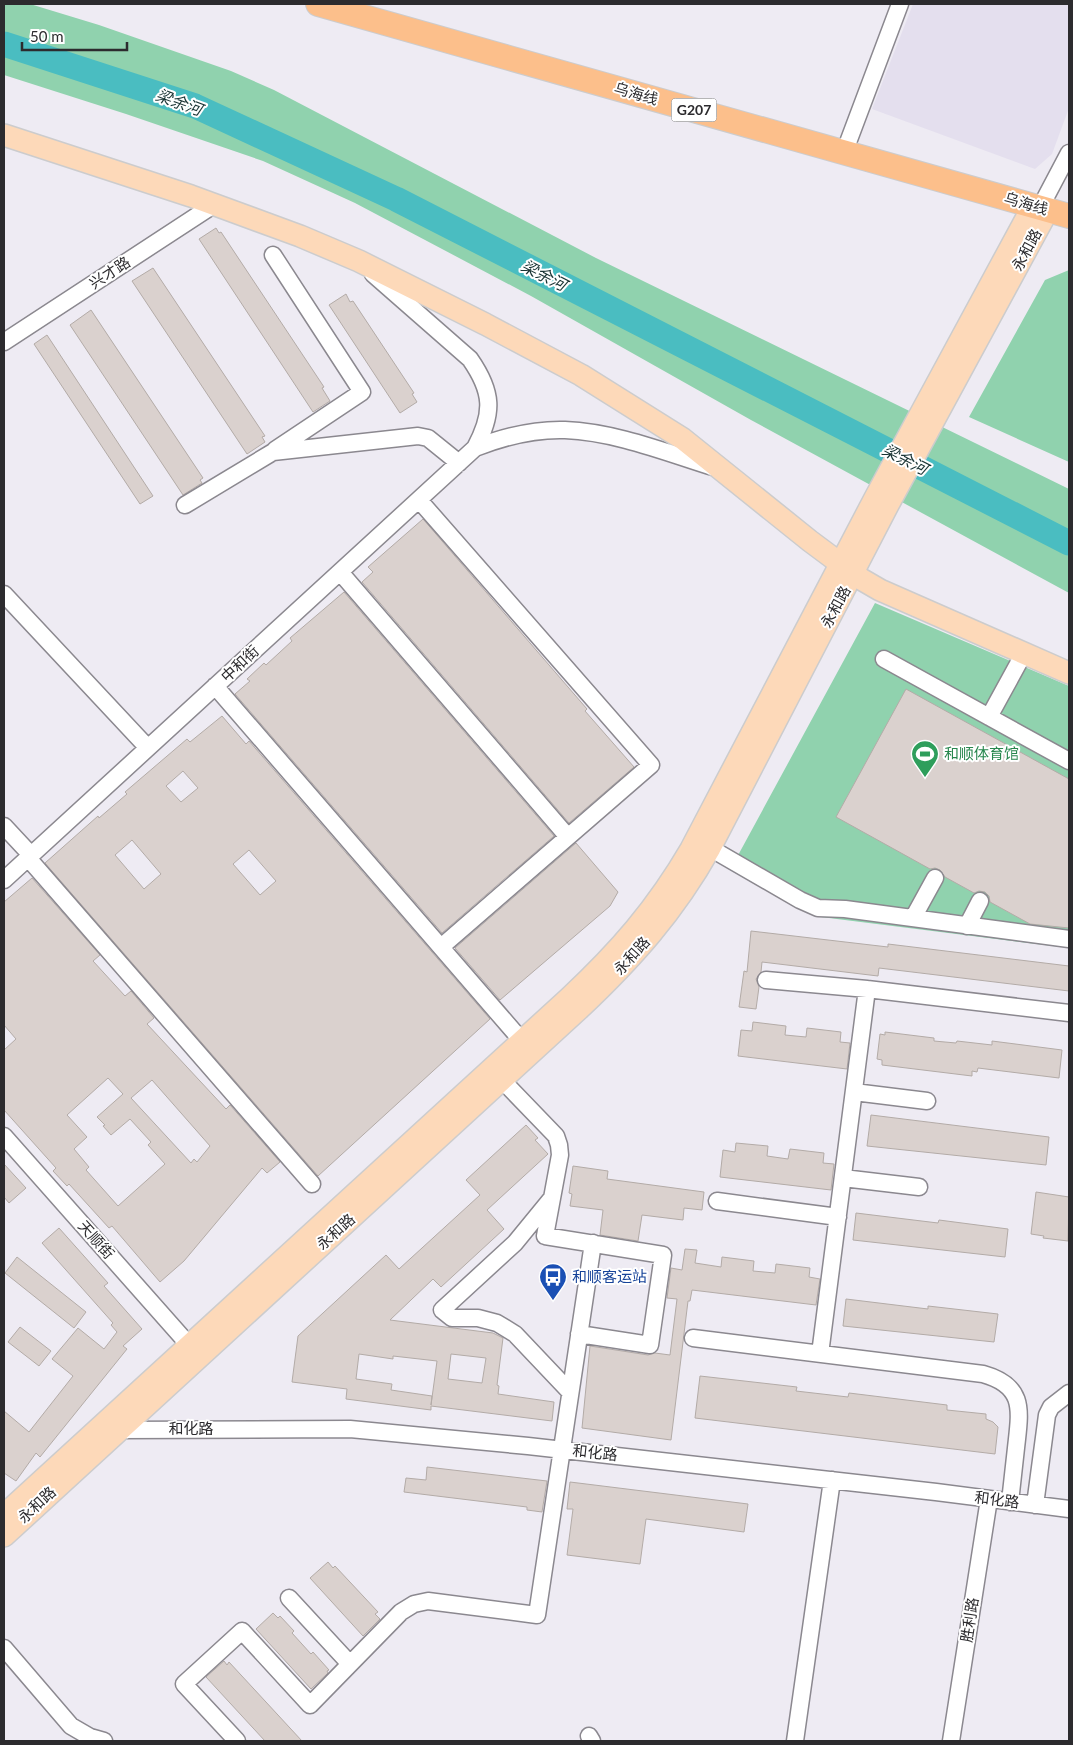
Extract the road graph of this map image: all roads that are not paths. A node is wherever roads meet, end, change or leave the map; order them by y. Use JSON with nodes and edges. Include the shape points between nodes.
{"nodes":[{"id":1,"x":900,"y":4,"type":"edge"},
{"id":2,"x":325,"y":5,"type":"edge"},
{"id":3,"x":4,"y":135,"type":"edge"},
{"id":4,"x":844,"y":152,"type":"junction"},
{"id":5,"x":1069,"y":153,"type":"edge"},
{"id":6,"x":1064,"y":172,"type":"edge"},
{"id":7,"x":215,"y":204,"type":"junction"},
{"id":8,"x":1048,"y":210,"type":"edge"},
{"id":9,"x":273,"y":255,"type":"dead end"},
{"id":10,"x":359,"y":261,"type":"junction"},
{"id":11,"x":4,"y":342,"type":"edge"},
{"id":12,"x":475,"y":448,"type":"junction"},
{"id":13,"x":274,"y":452,"type":"junction"},
{"id":14,"x":459,"y":463,"type":"junction"},
{"id":15,"x":723,"y":470,"type":"junction"},
{"id":16,"x":419,"y":500,"type":"junction"},
{"id":17,"x":185,"y":505,"type":"dead end"},
{"id":18,"x":847,"y":569,"type":"junction"},
{"id":19,"x":340,"y":572,"type":"junction"},
{"id":20,"x":4,"y":594,"type":"edge"},
{"id":21,"x":1024,"y":653,"type":"junction"},
{"id":22,"x":884,"y":659,"type":"dead end"},
{"id":23,"x":1069,"y":673,"type":"edge"},
{"id":24,"x":215,"y":686,"type":"junction"},
{"id":25,"x":989,"y":717,"type":"junction"},
{"id":26,"x":148,"y":748,"type":"junction"},
{"id":27,"x":1069,"y":761,"type":"edge"},
{"id":28,"x":4,"y":826,"type":"edge"},
{"id":29,"x":568,"y":837,"type":"junction"},
{"id":30,"x":710,"y":848,"type":"junction"},
{"id":31,"x":30,"y":857,"type":"junction"},
{"id":32,"x":935,"y":878,"type":"dead end"},
{"id":33,"x":4,"y":880,"type":"edge"},
{"id":34,"x":980,"y":901,"type":"dead end"},
{"id":35,"x":912,"y":918,"type":"junction"},
{"id":36,"x":967,"y":926,"type":"junction"},
{"id":37,"x":1069,"y":939,"type":"edge"},
{"id":38,"x":441,"y":947,"type":"junction"},
{"id":39,"x":766,"y":980,"type":"dead end"},
{"id":40,"x":867,"y":989,"type":"junction"},
{"id":41,"x":1069,"y":1013,"type":"edge"},
{"id":42,"x":522,"y":1041,"type":"junction"},
{"id":43,"x":502,"y":1080,"type":"junction"},
{"id":44,"x":854,"y":1092,"type":"junction"},
{"id":45,"x":927,"y":1101,"type":"dead end"},
{"id":46,"x":4,"y":1136,"type":"edge"},
{"id":47,"x":843,"y":1178,"type":"junction"},
{"id":48,"x":312,"y":1184,"type":"dead end"},
{"id":49,"x":920,"y":1187,"type":"dead end"},
{"id":50,"x":552,"y":1197,"type":"junction"},
{"id":51,"x":716,"y":1200,"type":"dead end"},
{"id":52,"x":838,"y":1216,"type":"junction"},
{"id":53,"x":593,"y":1244,"type":"junction"},
{"id":54,"x":579,"y":1334,"type":"junction"},
{"id":55,"x":693,"y":1338,"type":"dead end"},
{"id":56,"x":189,"y":1345,"type":"junction"},
{"id":57,"x":820,"y":1354,"type":"junction"},
{"id":58,"x":570,"y":1392,"type":"junction"},
{"id":59,"x":1069,"y":1393,"type":"edge"},
{"id":60,"x":119,"y":1430,"type":"junction"},
{"id":61,"x":561,"y":1450,"type":"junction"},
{"id":62,"x":832,"y":1480,"type":"junction"},
{"id":63,"x":989,"y":1499,"type":"junction"},
{"id":64,"x":1010,"y":1502,"type":"junction"},
{"id":65,"x":1034,"y":1505,"type":"junction"},
{"id":66,"x":1069,"y":1509,"type":"edge"},
{"id":67,"x":4,"y":1515,"type":"edge"},
{"id":68,"x":4,"y":1536,"type":"edge"},
{"id":69,"x":289,"y":1598,"type":"dead end"},
{"id":70,"x":4,"y":1648,"type":"edge"},
{"id":71,"x":350,"y":1664,"type":"junction"},
{"id":72,"x":104,"y":1741,"type":"edge"},
{"id":73,"x":237,"y":1741,"type":"edge"},
{"id":74,"x":795,"y":1741,"type":"edge"},
{"id":75,"x":951,"y":1741,"type":"edge"}],
"edges":[{"from":1,"to":4,"type":"street"},
{"from":2,"to":4,"type":"highway","name":"乌海线","number":"G207"},
{"from":3,"to":7,"type":"main road"},
{"from":4,"to":8,"type":"highway","name":"乌海线","number":"G207"},
{"from":5,"to":6,"type":"street"},
{"from":6,"to":8,"type":"street"},
{"from":7,"to":10,"type":"main road"},
{"from":7,"to":11,"type":"street","name":"兴才路"},
{"from":8,"to":18,"type":"main road","name":"永和路","via":[[932,409]]},
{"from":9,"to":13,"type":"street","via":[[362,392]]},
{"from":10,"to":12,"type":"street","via":[[470,359],[478,370],[488,397],[488,413],[485,430]]},
{"from":10,"to":15,"type":"main road","via":[[581,376],[683,439]]},
{"from":12,"to":14,"type":"street","name":"中和街"},
{"from":12,"to":15,"type":"street","via":[[500,438],[538,431],[588,432]]},
{"from":13,"to":14,"type":"street","via":[[418,436],[433,441]]},
{"from":13,"to":17,"type":"street"},
{"from":14,"to":16,"type":"street","name":"中和街"},
{"from":15,"to":18,"type":"main road"},
{"from":16,"to":19,"type":"street","name":"中和街"},
{"from":16,"to":29,"type":"street","via":[[651,765]]},
{"from":18,"to":21,"type":"main road","via":[[880,590]]},
{"from":18,"to":30,"type":"main road","name":"永和路"},
{"from":18,"to":42,"type":"main road","name":"永和路","via":[[674,879],[618,950]]},
{"from":19,"to":24,"type":"street","name":"中和街"},
{"from":19,"to":29,"type":"street"},
{"from":20,"to":26,"type":"street"},
{"from":21,"to":23,"type":"main road"},
{"from":21,"to":25,"type":"street"},
{"from":22,"to":25,"type":"street"},
{"from":24,"to":26,"type":"street","name":"中和街"},
{"from":24,"to":38,"type":"street"},
{"from":25,"to":27,"type":"street"},
{"from":26,"to":31,"type":"street","name":"中和街"},
{"from":28,"to":31,"type":"street"},
{"from":29,"to":38,"type":"street"},
{"from":30,"to":35,"type":"street","via":[[818,908]]},
{"from":30,"to":43,"type":"main road","name":"永和路","via":[[673,907],[630,960]]},
{"from":31,"to":33,"type":"street","name":"中和街"},
{"from":31,"to":48,"type":"street"},
{"from":32,"to":35,"type":"street"},
{"from":34,"to":36,"type":"street"},
{"from":35,"to":36,"type":"street"},
{"from":36,"to":37,"type":"street"},
{"from":38,"to":42,"type":"street"},
{"from":39,"to":40,"type":"street"},
{"from":40,"to":41,"type":"street"},
{"from":40,"to":44,"type":"street"},
{"from":42,"to":56,"type":"main road","name":"永和路"},
{"from":43,"to":50,"type":"street","via":[[556,1136],[560,1155]]},
{"from":43,"to":60,"type":"main road","name":"永和路"},
{"from":44,"to":45,"type":"street"},
{"from":44,"to":47,"type":"street"},
{"from":46,"to":56,"type":"street","name":"天顺街"},
{"from":47,"to":49,"type":"street"},
{"from":47,"to":52,"type":"street"},
{"from":50,"to":53,"type":"street","via":[[545,1236]]},
{"from":50,"to":58,"type":"street","via":[[515,1243],[442,1310],[452,1318],[478,1318],[497,1323],[515,1334]]},
{"from":51,"to":52,"type":"street"},
{"from":52,"to":57,"type":"street"},
{"from":53,"to":54,"type":"street"},
{"from":53,"to":54,"type":"street","via":[[663,1256],[650,1345]]},
{"from":54,"to":58,"type":"street"},
{"from":55,"to":57,"type":"street"},
{"from":56,"to":67,"type":"main road","name":"永和路"},
{"from":57,"to":64,"type":"street","via":[[983,1374],[1009,1387],[1020,1411]]},
{"from":58,"to":61,"type":"street"},
{"from":59,"to":65,"type":"street","via":[[1046,1415]]},
{"from":60,"to":61,"type":"street","name":"和化路","via":[[350,1429]]},
{"from":60,"to":68,"type":"main road","name":"永和路"},
{"from":61,"to":62,"type":"street","name":"和化路"},
{"from":61,"to":71,"type":"street","via":[[537,1616],[428,1601],[414,1604],[401,1612]]},
{"from":62,"to":63,"type":"street","name":"和化路"},
{"from":62,"to":74,"type":"street"},
{"from":63,"to":64,"type":"street","name":"和化路"},
{"from":63,"to":75,"type":"street","name":"胜利路"},
{"from":64,"to":65,"type":"street","name":"和化路"},
{"from":65,"to":66,"type":"street","name":"和化路"},
{"from":69,"to":71,"type":"street"},
{"from":70,"to":72,"type":"street","via":[[71,1726]]},
{"from":71,"to":73,"type":"street","via":[[310,1705],[242,1631],[184,1684]]}]}
